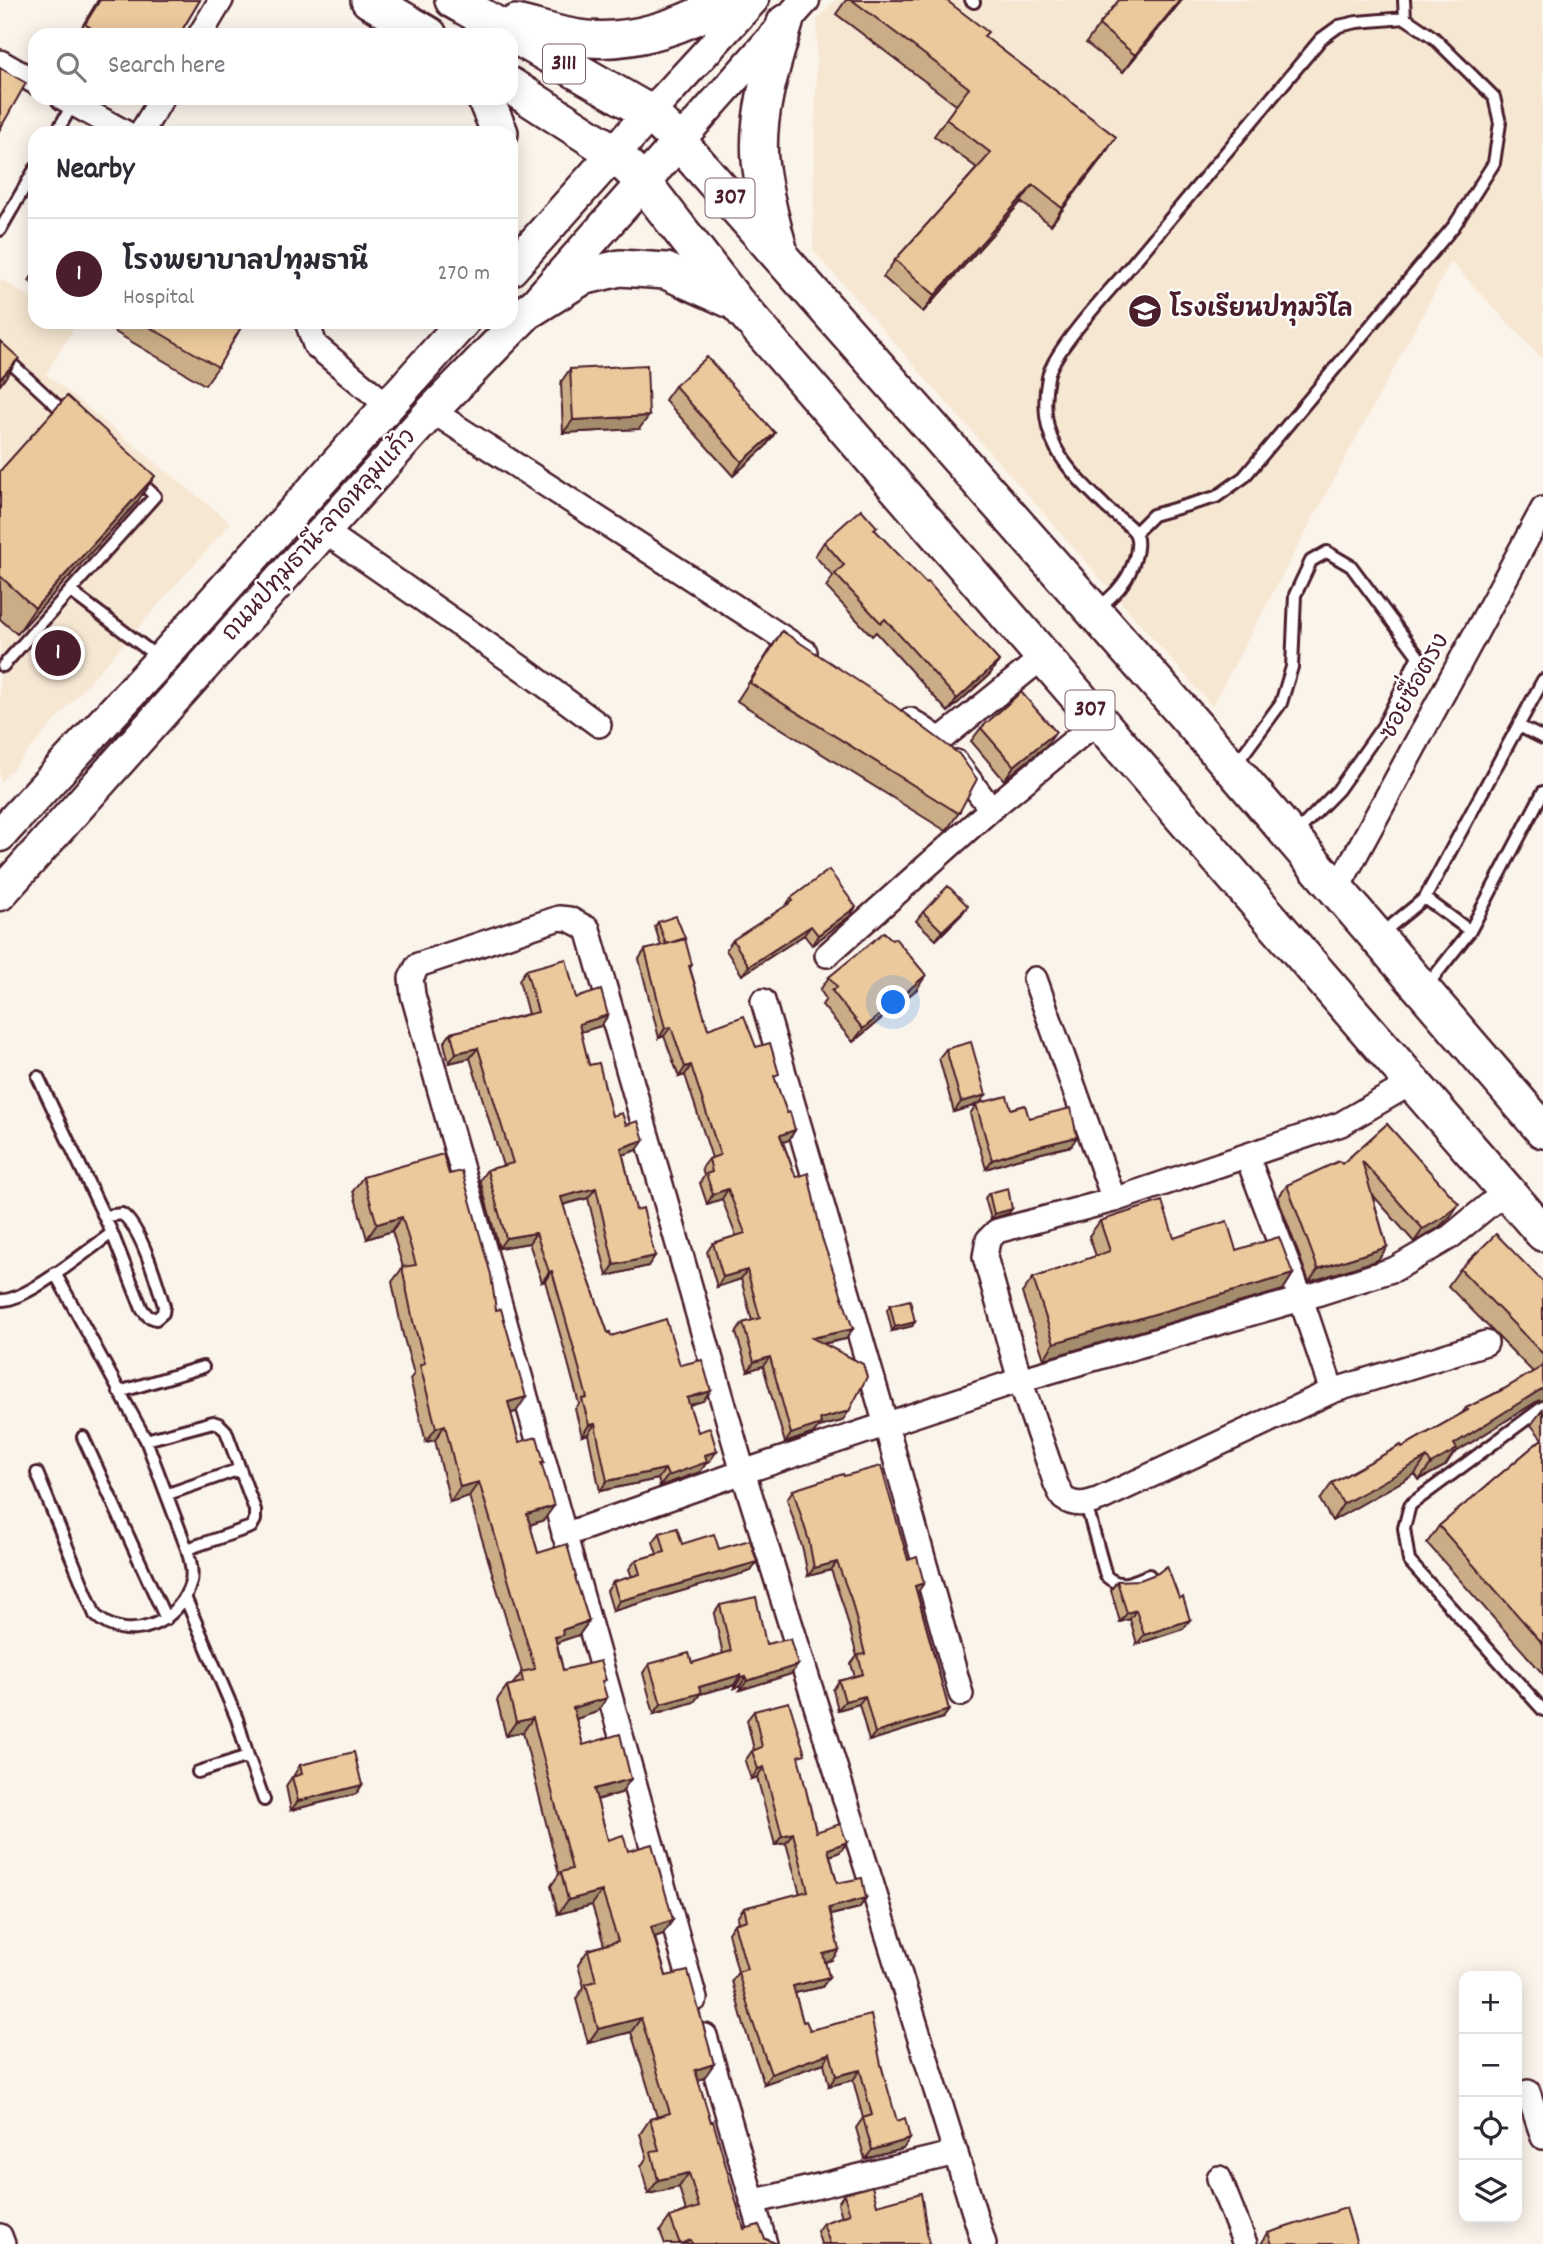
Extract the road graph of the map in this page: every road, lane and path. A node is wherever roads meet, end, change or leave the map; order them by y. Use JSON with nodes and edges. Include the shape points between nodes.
{"nodes":[{"id":1,"x":221,"y":0,"type":"edge"},
{"id":2,"x":369,"y":0,"type":"edge"},
{"id":3,"x":729,"y":0,"type":"edge"},
{"id":4,"x":754,"y":0,"type":"edge"},
{"id":5,"x":1404,"y":0,"type":"edge"},
{"id":6,"x":466,"y":7,"type":"edge"},
{"id":7,"x":795,"y":12,"type":"edge"},
{"id":8,"x":1405,"y":18,"type":"junction"},
{"id":9,"x":204,"y":28,"type":"edge"},
{"id":10,"x":417,"y":28,"type":"edge"},
{"id":11,"x":502,"y":28,"type":"edge"},
{"id":12,"x":518,"y":37,"type":"edge"},
{"id":13,"x":0,"y":62,"type":"edge"},
{"id":14,"x":28,"y":78,"type":"edge"},
{"id":15,"x":518,"y":91,"type":"edge"},
{"id":16,"x":66,"y":105,"type":"edge"},
{"id":17,"x":75,"y":105,"type":"edge"},
{"id":18,"x":158,"y":105,"type":"edge"},
{"id":19,"x":488,"y":105,"type":"edge"},
{"id":20,"x":650,"y":113,"type":"junction"},
{"id":21,"x":59,"y":126,"type":"edge"},
{"id":22,"x":113,"y":126,"type":"edge"},
{"id":23,"x":145,"y":126,"type":"edge"},
{"id":24,"x":497,"y":126,"type":"edge"},
{"id":25,"x":679,"y":142,"type":"junction"},
{"id":26,"x":613,"y":152,"type":"junction"},
{"id":27,"x":28,"y":181,"type":"edge"},
{"id":28,"x":643,"y":182,"type":"junction"},
{"id":29,"x":0,"y":230,"type":"edge"},
{"id":30,"x":781,"y":255,"type":"junction"},
{"id":31,"x":518,"y":261,"type":"edge"},
{"id":32,"x":736,"y":302,"type":"junction"},
{"id":33,"x":531,"y":309,"type":"junction"},
{"id":34,"x":518,"y":322,"type":"edge"},
{"id":35,"x":309,"y":329,"type":"edge"},
{"id":36,"x":457,"y":329,"type":"edge"},
{"id":37,"x":512,"y":329,"type":"edge"},
{"id":38,"x":0,"y":353,"type":"edge"},
{"id":39,"x":388,"y":406,"type":"junction"},
{"id":40,"x":432,"y":411,"type":"junction"},
{"id":41,"x":78,"y":425,"type":"edge"},
{"id":42,"x":126,"y":469,"type":"edge"},
{"id":43,"x":1543,"y":509,"type":"edge"},
{"id":44,"x":324,"y":531,"type":"junction"},
{"id":45,"x":1135,"y":533,"type":"junction"},
{"id":46,"x":70,"y":590,"type":"junction"},
{"id":47,"x":1093,"y":613,"type":"junction"},
{"id":48,"x":1043,"y":657,"type":"junction"},
{"id":49,"x":161,"y":660,"type":"junction"},
{"id":50,"x":825,"y":665,"type":"edge"},
{"id":51,"x":3,"y":666,"type":"dead end"},
{"id":52,"x":1543,"y":680,"type":"edge"},
{"id":53,"x":894,"y":710,"type":"edge"},
{"id":54,"x":1099,"y":720,"type":"junction"},
{"id":55,"x":599,"y":725,"type":"dead end"},
{"id":56,"x":1518,"y":726,"type":"junction"},
{"id":57,"x":1543,"y":738,"type":"edge"},
{"id":58,"x":940,"y":740,"type":"junction"},
{"id":59,"x":1233,"y":769,"type":"junction"},
{"id":60,"x":1543,"y":792,"type":"edge"},
{"id":61,"x":991,"y":809,"type":"junction"},
{"id":62,"x":0,"y":835,"type":"edge"},
{"id":63,"x":1291,"y":838,"type":"junction"},
{"id":64,"x":1336,"y":891,"type":"junction"},
{"id":65,"x":0,"y":894,"type":"edge"},
{"id":66,"x":1425,"y":898,"type":"junction"},
{"id":67,"x":1470,"y":931,"type":"junction"},
{"id":68,"x":1376,"y":937,"type":"junction"},
{"id":69,"x":827,"y":955,"type":"dead end"},
{"id":70,"x":1035,"y":979,"type":"dead end"},
{"id":71,"x":1423,"y":992,"type":"junction"},
{"id":72,"x":763,"y":1001,"type":"dead end"},
{"id":73,"x":38,"y":1077,"type":"dead end"},
{"id":74,"x":1413,"y":1082,"type":"junction"},
{"id":75,"x":1543,"y":1130,"type":"edge"},
{"id":76,"x":1247,"y":1156,"type":"junction"},
{"id":77,"x":1506,"y":1191,"type":"junction"},
{"id":78,"x":1114,"y":1200,"type":"junction"},
{"id":79,"x":105,"y":1216,"type":"junction"},
{"id":80,"x":112,"y":1233,"type":"junction"},
{"id":81,"x":1543,"y":1233,"type":"edge"},
{"id":82,"x":55,"y":1273,"type":"junction"},
{"id":83,"x":1301,"y":1299,"type":"junction"},
{"id":84,"x":0,"y":1300,"type":"edge"},
{"id":85,"x":1486,"y":1343,"type":"dead end"},
{"id":86,"x":203,"y":1367,"type":"dead end"},
{"id":87,"x":1020,"y":1380,"type":"junction"},
{"id":88,"x":1332,"y":1391,"type":"junction"},
{"id":89,"x":119,"y":1392,"type":"junction"},
{"id":90,"x":1543,"y":1407,"type":"edge"},
{"id":91,"x":886,"y":1425,"type":"junction"},
{"id":92,"x":83,"y":1437,"type":"dead end"},
{"id":93,"x":146,"y":1440,"type":"junction"},
{"id":94,"x":240,"y":1469,"type":"junction"},
{"id":95,"x":37,"y":1472,"type":"dead end"},
{"id":96,"x":743,"y":1472,"type":"junction"},
{"id":97,"x":168,"y":1494,"type":"junction"},
{"id":98,"x":1086,"y":1504,"type":"junction"},
{"id":99,"x":564,"y":1535,"type":"junction"},
{"id":100,"x":187,"y":1549,"type":"junction"},
{"id":101,"x":1149,"y":1575,"type":"edge"},
{"id":102,"x":185,"y":1597,"type":"junction"},
{"id":103,"x":166,"y":1619,"type":"junction"},
{"id":104,"x":961,"y":1694,"type":"dead end"},
{"id":105,"x":1543,"y":1710,"type":"edge"},
{"id":106,"x":248,"y":1756,"type":"junction"},
{"id":107,"x":198,"y":1772,"type":"dead end"},
{"id":108,"x":264,"y":1800,"type":"dead end"},
{"id":109,"x":1528,"y":2092,"type":"dead end"},
{"id":110,"x":1543,"y":2137,"type":"edge"},
{"id":111,"x":957,"y":2154,"type":"junction"},
{"id":112,"x":1219,"y":2178,"type":"dead end"},
{"id":113,"x":752,"y":2202,"type":"junction"},
{"id":114,"x":0,"y":2236,"type":"edge"},
{"id":115,"x":3,"y":2244,"type":"edge"},
{"id":116,"x":765,"y":2244,"type":"edge"},
{"id":117,"x":984,"y":2244,"type":"edge"},
{"id":118,"x":1245,"y":2244,"type":"edge"}],
"edges":[{"from":1,"to":9,"type":"street"},
{"from":2,"to":10,"type":"main road"},
{"from":3,"to":6,"type":"main road","via":[[660,30],[617,40],[579,38]]},
{"from":4,"to":20,"type":"street"},
{"from":5,"to":8,"type":"lane"},
{"from":6,"to":11,"type":"main road","number":"3111"},
{"from":7,"to":25,"type":"street"},
{"from":7,"to":30,"type":"main road","via":[[770,72],[762,116],[760,158]]},
{"from":8,"to":45,"type":"lane","via":[[1433,37],[1494,97],[1500,123],[1494,163],[1454,226],[1244,477],[1216,497],[1153,515]]},
{"from":8,"to":45,"type":"lane","via":[[1339,26],[1321,39],[1054,361],[1045,401],[1047,431],[1062,460]]},
{"from":12,"to":20,"type":"main road","number":"3111"},
{"from":13,"to":14,"type":"street"},
{"from":15,"to":26,"type":"main road","number":"3111"},
{"from":16,"to":21,"type":"lane"},
{"from":17,"to":22,"type":"street"},
{"from":18,"to":23,"type":"street"},
{"from":19,"to":24,"type":"main road"},
{"from":20,"to":25,"type":"main road"},
{"from":20,"to":26,"type":"main road"},
{"from":25,"to":28,"type":"main road","name":"ถนนปทุมธานี-ลาดหลุมแก้ว"},
{"from":25,"to":30,"type":"main road","number":"307"},
{"from":26,"to":28,"type":"main road"},
{"from":26,"to":31,"type":"main road"},
{"from":27,"to":29,"type":"lane"},
{"from":28,"to":32,"type":"main road","number":"307"},
{"from":28,"to":33,"type":"main road","name":"ถนนปทุมธานี-ลาดหลุมแก้ว"},
{"from":30,"to":47,"type":"main road","number":"307"},
{"from":32,"to":33,"type":"main road","via":[[666,271],[620,268],[582,277]]},
{"from":32,"to":48,"type":"main road","number":"307"},
{"from":33,"to":34,"type":"main road","name":"ถนนปทุมธานี-ลาดหลุมแก้ว"},
{"from":35,"to":39,"type":"street","via":[[315,345]]},
{"from":36,"to":39,"type":"main road","name":"ถนนปทุมธานี-ลาดหลุมแก้ว"},
{"from":37,"to":40,"type":"main road","name":"ถนนปทุมธานี-ลาดหลุมแก้ว"},
{"from":38,"to":41,"type":"lane"},
{"from":39,"to":49,"type":"main road","name":"ถนนปทุมธานี-ลาดหลุมแก้ว"},
{"from":40,"to":44,"type":"main road","name":"ถนนปทุมธานี-ลาดหลุมแก้ว"},
{"from":40,"to":50,"type":"street"},
{"from":42,"to":46,"type":"lane","via":[[155,496]]},
{"from":43,"to":64,"type":"street","name":"ซอยซื่อตรง"},
{"from":44,"to":55,"type":"street"},
{"from":44,"to":65,"type":"main road","name":"ถนนปทุมธานี-ลาดหลุมแก้ว"},
{"from":45,"to":47,"type":"lane","via":[[1138,546],[1125,581]]},
{"from":46,"to":49,"type":"lane"},
{"from":46,"to":51,"type":"lane"},
{"from":47,"to":59,"type":"main road","number":"307"},
{"from":48,"to":54,"type":"main road","number":"307"},
{"from":48,"to":58,"type":"street"},
{"from":49,"to":62,"type":"main road","name":"ถนนปทุมธานี-ลาดหลุมแก้ว"},
{"from":52,"to":56,"type":"lane"},
{"from":53,"to":58,"type":"street"},
{"from":54,"to":61,"type":"street"},
{"from":54,"to":74,"type":"main road","number":"307"},
{"from":56,"to":57,"type":"lane"},
{"from":56,"to":66,"type":"lane"},
{"from":58,"to":61,"type":"street"},
{"from":59,"to":63,"type":"main road","number":"307"},
{"from":59,"to":63,"type":"lane","via":[[1282,703],[1292,667],[1295,595],[1311,561],[1327,552],[1350,566],[1418,656],[1383,726],[1338,790]]},
{"from":60,"to":67,"type":"lane"},
{"from":61,"to":69,"type":"street"},
{"from":63,"to":64,"type":"main road","number":"307"},
{"from":64,"to":68,"type":"main road","number":"307"},
{"from":66,"to":67,"type":"lane"},
{"from":66,"to":68,"type":"lane"},
{"from":67,"to":71,"type":"lane"},
{"from":68,"to":71,"type":"main road","number":"307"},
{"from":70,"to":78,"type":"street"},
{"from":71,"to":75,"type":"main road","number":"307"},
{"from":72,"to":91,"type":"street"},
{"from":73,"to":79,"type":"lane"},
{"from":74,"to":76,"type":"street","via":[[1341,1124]]},
{"from":74,"to":77,"type":"main road","number":"307"},
{"from":76,"to":78,"type":"street"},
{"from":76,"to":83,"type":"street"},
{"from":77,"to":81,"type":"main road","number":"307"},
{"from":77,"to":83,"type":"street","via":[[1450,1237],[1395,1269]]},
{"from":78,"to":87,"type":"street","via":[[997,1231],[988,1240],[985,1257]]},
{"from":79,"to":80,"type":"lane"},
{"from":79,"to":80,"type":"lane","via":[[122,1214],[137,1233],[164,1306],[156,1319],[142,1309]]},
{"from":80,"to":82,"type":"lane"},
{"from":82,"to":84,"type":"lane","via":[[26,1293]]},
{"from":82,"to":89,"type":"lane"},
{"from":83,"to":87,"type":"street"},
{"from":83,"to":88,"type":"street"},
{"from":85,"to":88,"type":"street"},
{"from":86,"to":89,"type":"lane"},
{"from":87,"to":91,"type":"street"},
{"from":87,"to":98,"type":"street","via":[[1063,1498]]},
{"from":88,"to":98,"type":"street"},
{"from":89,"to":93,"type":"lane"},
{"from":90,"to":105,"type":"lane","via":[[1410,1505],[1404,1528],[1409,1561]]},
{"from":91,"to":96,"type":"street"},
{"from":91,"to":104,"type":"street"},
{"from":92,"to":103,"type":"lane"},
{"from":93,"to":94,"type":"lane","via":[[213,1422],[226,1431]]},
{"from":93,"to":97,"type":"lane"},
{"from":94,"to":97,"type":"lane"},
{"from":94,"to":100,"type":"lane","via":[[255,1510],[253,1524]]},
{"from":95,"to":103,"type":"lane","via":[[94,1615],[110,1626],[134,1629]]},
{"from":96,"to":99,"type":"street"},
{"from":96,"to":99,"type":"street","via":[[589,929],[559,918],[418,965],[411,978],[413,995]]},
{"from":96,"to":111,"type":"street"},
{"from":97,"to":100,"type":"lane"},
{"from":98,"to":101,"type":"lane","via":[[1106,1576],[1120,1584]]},
{"from":99,"to":113,"type":"street"},
{"from":100,"to":102,"type":"lane","via":[[192,1567]]},
{"from":102,"to":103,"type":"lane"},
{"from":102,"to":106,"type":"lane"},
{"from":106,"to":107,"type":"lane"},
{"from":106,"to":108,"type":"lane"},
{"from":109,"to":110,"type":"street"},
{"from":111,"to":113,"type":"street"},
{"from":111,"to":117,"type":"street"},
{"from":112,"to":118,"type":"street"},
{"from":113,"to":116,"type":"street"},
{"from":114,"to":115,"type":"street"}]}
